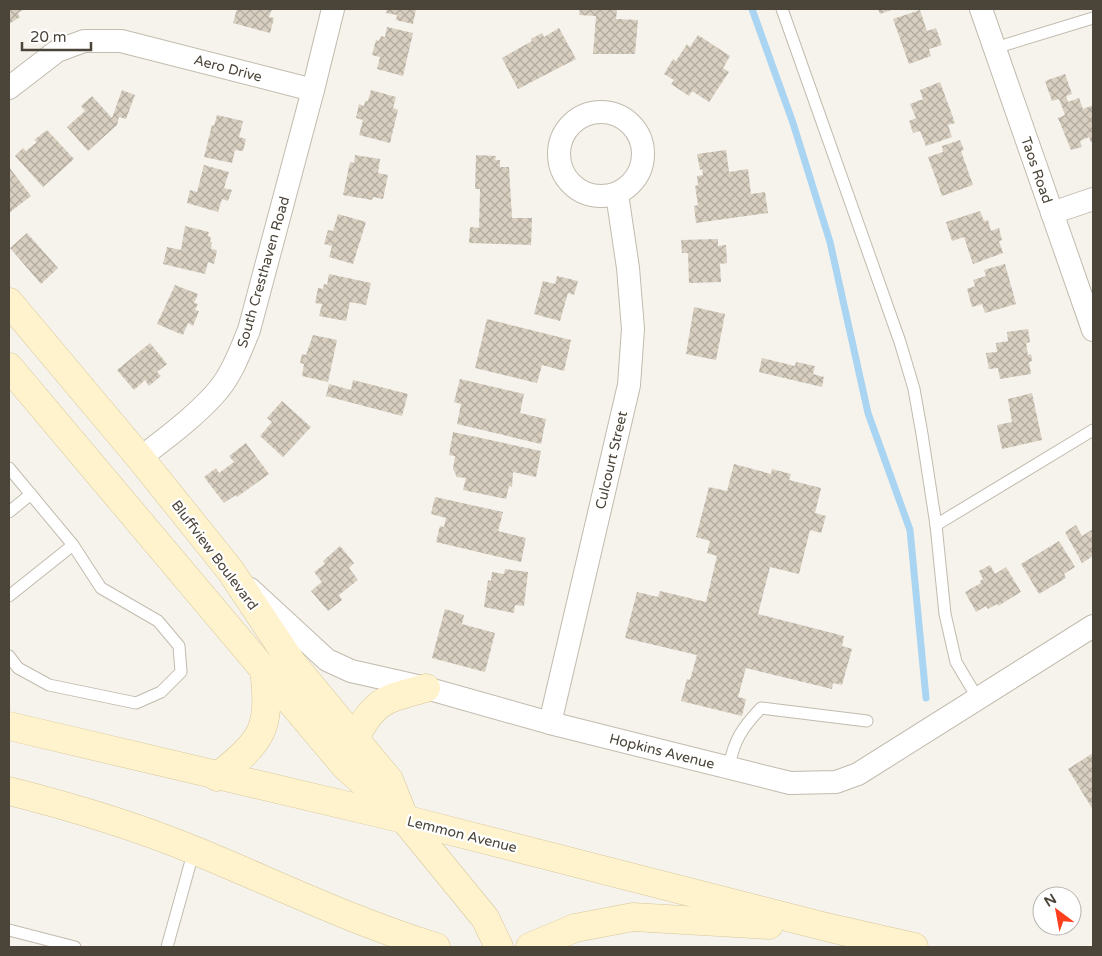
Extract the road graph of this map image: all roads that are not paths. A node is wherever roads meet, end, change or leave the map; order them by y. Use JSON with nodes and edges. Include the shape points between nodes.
{"nodes":[{"id":1,"x":333,"y":9,"type":"edge"},
{"id":2,"x":782,"y":9,"type":"edge"},
{"id":3,"x":981,"y":9,"type":"edge"},
{"id":4,"x":1093,"y":18,"type":"edge"},
{"id":5,"x":995,"y":48,"type":"junction"},
{"id":6,"x":9,"y":88,"type":"edge"},
{"id":7,"x":313,"y":90,"type":"junction"},
{"id":8,"x":616,"y":194,"type":"dead end"},
{"id":9,"x":1093,"y":199,"type":"edge"},
{"id":10,"x":1052,"y":213,"type":"junction"},
{"id":11,"x":9,"y":302,"type":"edge"},
{"id":12,"x":1093,"y":330,"type":"edge"},
{"id":13,"x":9,"y":367,"type":"edge"},
{"id":14,"x":1093,"y":430,"type":"edge"},
{"id":15,"x":140,"y":458,"type":"junction"},
{"id":16,"x":9,"y":468,"type":"edge"},
{"id":17,"x":108,"y":484,"type":"junction"},
{"id":18,"x":31,"y":494,"type":"junction"},
{"id":19,"x":9,"y":512,"type":"edge"},
{"id":20,"x":936,"y":525,"type":"junction"},
{"id":21,"x":73,"y":545,"type":"junction"},
{"id":22,"x":230,"y":570,"type":"junction"},
{"id":23,"x":12,"y":591,"type":"edge"},
{"id":24,"x":1093,"y":626,"type":"edge"},
{"id":25,"x":9,"y":656,"type":"edge"},
{"id":26,"x":264,"y":669,"type":"junction"},
{"id":27,"x":426,"y":688,"type":"junction"},
{"id":28,"x":978,"y":699,"type":"junction"},
{"id":29,"x":867,"y":721,"type":"dead end"},
{"id":30,"x":550,"y":723,"type":"junction"},
{"id":31,"x":9,"y":726,"type":"edge"},
{"id":32,"x":355,"y":738,"type":"junction"},
{"id":33,"x":730,"y":768,"type":"junction"},
{"id":34,"x":217,"y":777,"type":"junction"},
{"id":35,"x":9,"y":791,"type":"edge"},
{"id":36,"x":404,"y":819,"type":"junction"},
{"id":37,"x":194,"y":850,"type":"junction"},
{"id":38,"x":830,"y":928,"type":"junction"},
{"id":39,"x":9,"y":930,"type":"edge"},
{"id":40,"x":75,"y":947,"type":"edge"},
{"id":41,"x":167,"y":947,"type":"edge"},
{"id":42,"x":436,"y":947,"type":"edge"},
{"id":43,"x":499,"y":947,"type":"edge"},
{"id":44,"x":530,"y":947,"type":"edge"},
{"id":45,"x":914,"y":947,"type":"edge"}],
"edges":[{"from":1,"to":7,"type":"street","name":"South Cresthaven Road"},
{"from":2,"to":20,"type":"lane","via":[[900,342],[914,389]]},
{"from":3,"to":5,"type":"street","name":"Taos Road"},
{"from":4,"to":5,"type":"lane"},
{"from":5,"to":10,"type":"street","name":"Taos Road"},
{"from":6,"to":7,"type":"street","name":"Aero Drive","via":[[57,51],[84,41],[121,41]]},
{"from":7,"to":15,"type":"street","name":"South Cresthaven Road","via":[[249,330],[235,364],[215,394],[184,424]]},
{"from":8,"to":30,"type":"street","name":"Culcourt Street","via":[[628,268],[633,329],[629,385]]},
{"from":9,"to":10,"type":"street"},
{"from":10,"to":12,"type":"street","name":"Taos Road"},
{"from":11,"to":15,"type":"main road","name":"Bluffview Boulevard"},
{"from":13,"to":17,"type":"main road","name":"Bluffview Boulevard"},
{"from":14,"to":20,"type":"lane"},
{"from":15,"to":17,"type":"main road","name":"South Cresthaven Road"},
{"from":15,"to":22,"type":"main road","name":"Bluffview Boulevard"},
{"from":16,"to":18,"type":"lane"},
{"from":17,"to":26,"type":"main road","name":"Bluffview Boulevard"},
{"from":18,"to":19,"type":"lane"},
{"from":18,"to":21,"type":"lane"},
{"from":20,"to":28,"type":"lane","via":[[945,614],[956,662]]},
{"from":21,"to":23,"type":"lane"},
{"from":21,"to":25,"type":"lane","via":[[101,588],[158,620],[179,646],[181,672],[161,692],[136,703],[49,685],[18,668]]},
{"from":22,"to":27,"type":"street","name":"Hopkins Avenue","via":[[328,660],[351,671]]},
{"from":22,"to":32,"type":"main road","name":"Bluffview Boulevard","via":[[292,663]]},
{"from":24,"to":28,"type":"street","name":"Hopkins Avenue"},
{"from":26,"to":34,"type":"main road","via":[[267,715],[260,735],[243,756]]},
{"from":26,"to":36,"type":"main road","name":"Bluffview Boulevard","via":[[355,777]]},
{"from":27,"to":30,"type":"street","name":"Hopkins Avenue"},
{"from":27,"to":32,"type":"main road","via":[[389,698],[376,706]]},
{"from":28,"to":33,"type":"street","name":"Hopkins Avenue","via":[[871,766],[836,782],[790,783]]},
{"from":29,"to":33,"type":"lane","via":[[761,708],[746,723],[733,745]]},
{"from":30,"to":33,"type":"street","name":"Hopkins Avenue"},
{"from":31,"to":34,"type":"main road","name":"Lemmon Avenue"},
{"from":32,"to":36,"type":"main road","name":"Bluffview Boulevard","via":[[389,780]]},
{"from":34,"to":36,"type":"main road","name":"Lemmon Avenue"},
{"from":35,"to":37,"type":"main road","via":[[121,824]]},
{"from":36,"to":38,"type":"main road","name":"Lemmon Avenue"},
{"from":36,"to":43,"type":"main road","name":"Bluffview Boulevard","via":[[485,918]]},
{"from":37,"to":41,"type":"lane"},
{"from":37,"to":42,"type":"main road","via":[[338,911]]},
{"from":38,"to":44,"type":"main road","via":[[633,917],[575,928]]},
{"from":38,"to":45,"type":"main road","name":"Lemmon Avenue"},
{"from":39,"to":40,"type":"lane"}]}
